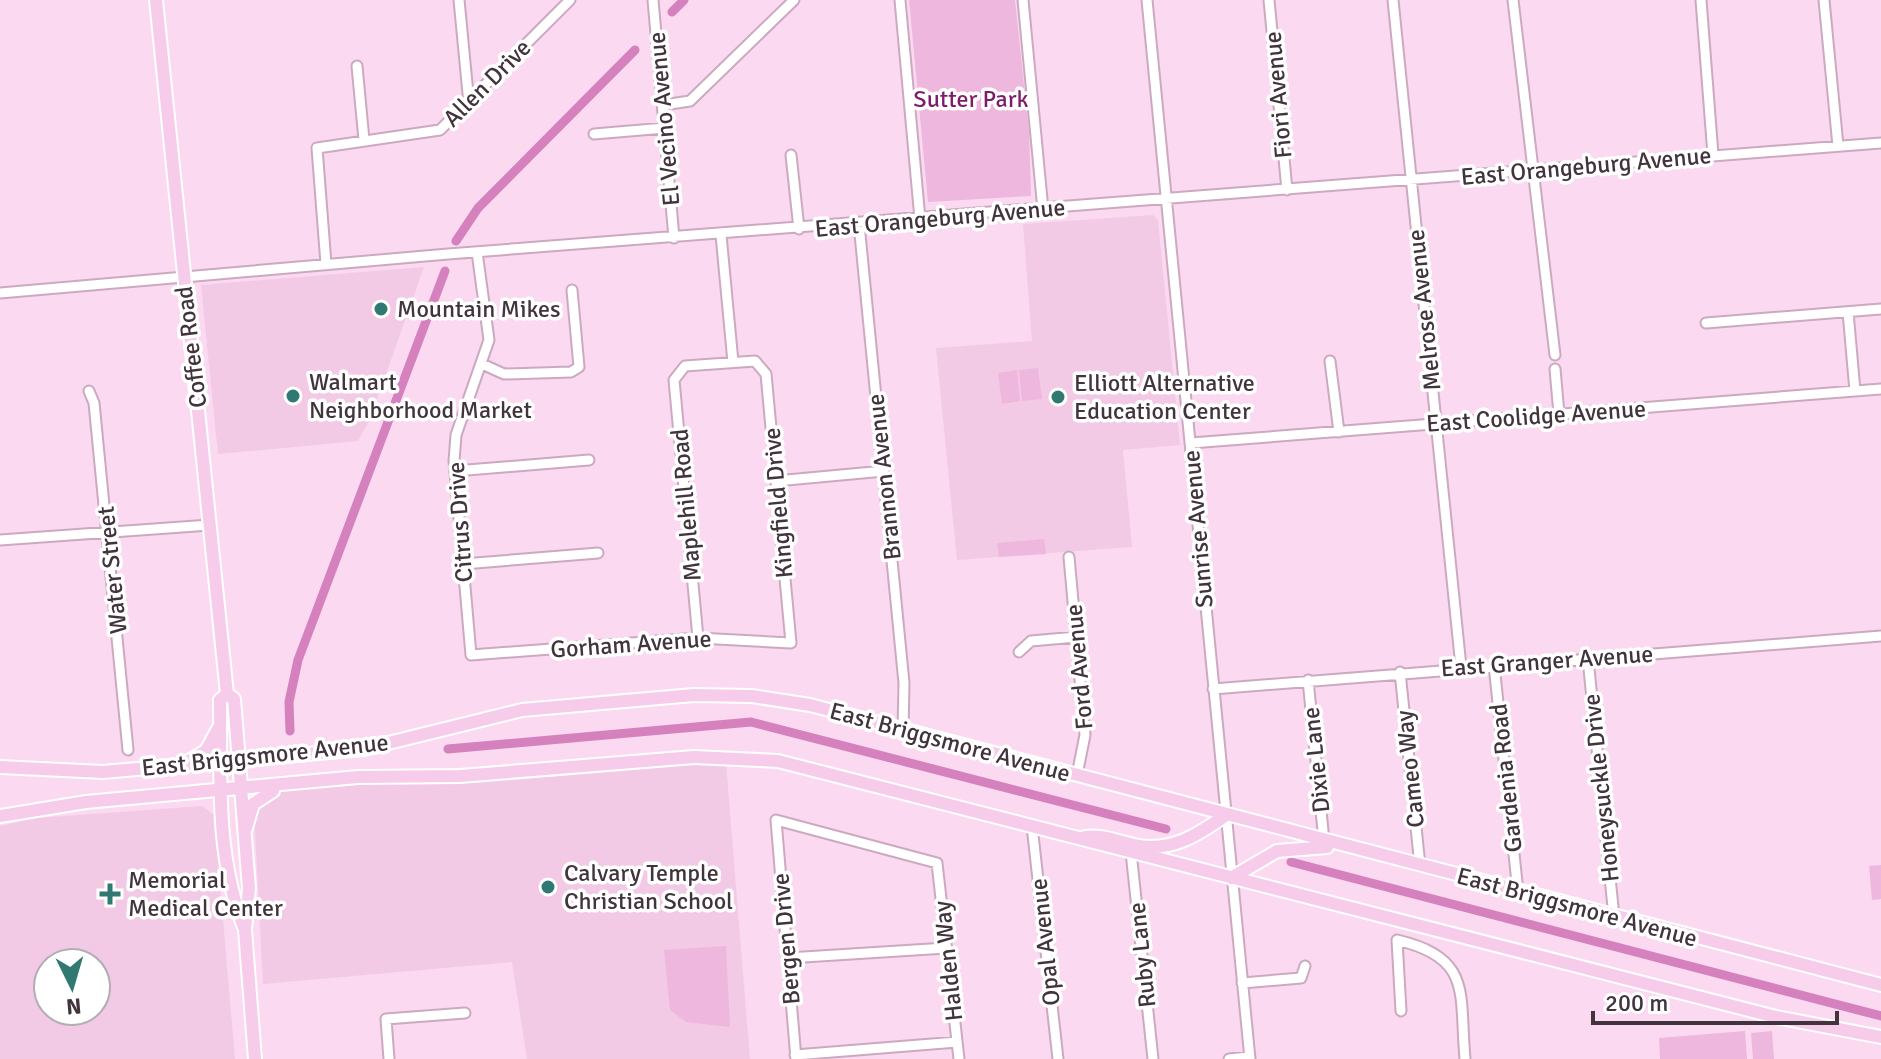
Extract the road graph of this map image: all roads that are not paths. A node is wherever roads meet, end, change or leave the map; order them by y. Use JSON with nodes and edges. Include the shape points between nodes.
{"nodes":[{"id":1,"x":156,"y":0,"type":"edge"},
{"id":2,"x":459,"y":0,"type":"edge"},
{"id":3,"x":570,"y":0,"type":"edge"},
{"id":4,"x":653,"y":0,"type":"edge"},
{"id":5,"x":794,"y":0,"type":"edge"},
{"id":6,"x":900,"y":0,"type":"edge"},
{"id":7,"x":1023,"y":0,"type":"edge"},
{"id":8,"x":1147,"y":0,"type":"edge"},
{"id":9,"x":1269,"y":0,"type":"edge"},
{"id":10,"x":1393,"y":0,"type":"edge"},
{"id":11,"x":1513,"y":0,"type":"edge"},
{"id":12,"x":1701,"y":0,"type":"edge"},
{"id":13,"x":1824,"y":0,"type":"edge"},
{"id":14,"x":357,"y":66,"type":"dead end"},
{"id":15,"x":469,"y":104,"type":"junction"},
{"id":16,"x":663,"y":105,"type":"junction"},
{"id":17,"x":665,"y":128,"type":"junction"},
{"id":18,"x":594,"y":134,"type":"dead end"},
{"id":19,"x":364,"y":140,"type":"junction"},
{"id":20,"x":1881,"y":143,"type":"edge"},
{"id":21,"x":1838,"y":146,"type":"junction"},
{"id":22,"x":791,"y":155,"type":"dead end"},
{"id":23,"x":1713,"y":155,"type":"junction"},
{"id":24,"x":1533,"y":170,"type":"junction"},
{"id":25,"x":1410,"y":180,"type":"junction"},
{"id":26,"x":1287,"y":190,"type":"junction"},
{"id":27,"x":1166,"y":200,"type":"junction"},
{"id":28,"x":1043,"y":210,"type":"junction"},
{"id":29,"x":920,"y":219,"type":"junction"},
{"id":30,"x":859,"y":224,"type":"junction"},
{"id":31,"x":799,"y":229,"type":"junction"},
{"id":32,"x":721,"y":235,"type":"junction"},
{"id":33,"x":674,"y":238,"type":"junction"},
{"id":34,"x":477,"y":252,"type":"junction"},
{"id":35,"x":326,"y":264,"type":"junction"},
{"id":36,"x":183,"y":276,"type":"junction"},
{"id":37,"x":572,"y":290,"type":"dead end"},
{"id":38,"x":0,"y":293,"type":"edge"},
{"id":39,"x":1881,"y":309,"type":"edge"},
{"id":40,"x":1848,"y":312,"type":"junction"},
{"id":41,"x":1706,"y":323,"type":"dead end"},
{"id":42,"x":1555,"y":355,"type":"dead end"},
{"id":43,"x":1330,"y":361,"type":"dead end"},
{"id":44,"x":733,"y":362,"type":"junction"},
{"id":45,"x":482,"y":364,"type":"junction"},
{"id":46,"x":1555,"y":369,"type":"dead end"},
{"id":47,"x":1881,"y":389,"type":"edge"},
{"id":48,"x":89,"y":391,"type":"dead end"},
{"id":49,"x":1855,"y":391,"type":"junction"},
{"id":50,"x":1559,"y":414,"type":"junction"},
{"id":51,"x":1436,"y":424,"type":"junction"},
{"id":52,"x":1339,"y":432,"type":"junction"},
{"id":53,"x":1191,"y":443,"type":"junction"},
{"id":54,"x":589,"y":460,"type":"dead end"},
{"id":55,"x":455,"y":471,"type":"junction"},
{"id":56,"x":884,"y":471,"type":"junction"},
{"id":57,"x":776,"y":481,"type":"junction"},
{"id":58,"x":210,"y":525,"type":"junction"},
{"id":59,"x":109,"y":531,"type":"junction"},
{"id":60,"x":0,"y":540,"type":"edge"},
{"id":61,"x":598,"y":553,"type":"dead end"},
{"id":62,"x":1069,"y":557,"type":"dead end"},
{"id":63,"x":463,"y":564,"type":"junction"},
{"id":64,"x":1881,"y":636,"type":"edge"},
{"id":65,"x":1076,"y":637,"type":"junction"},
{"id":66,"x":698,"y":638,"type":"junction"},
{"id":67,"x":791,"y":643,"type":"joint"},
{"id":68,"x":1019,"y":652,"type":"dead end"},
{"id":69,"x":471,"y":655,"type":"joint"},
{"id":70,"x":1588,"y":659,"type":"junction"},
{"id":71,"x":1494,"y":665,"type":"junction"},
{"id":72,"x":1461,"y":667,"type":"junction"},
{"id":73,"x":1400,"y":672,"type":"junction"},
{"id":74,"x":1308,"y":680,"type":"junction"},
{"id":75,"x":1213,"y":689,"type":"junction"},
{"id":76,"x":227,"y":694,"type":"junction"},
{"id":77,"x":220,"y":724,"type":"junction"},
{"id":78,"x":903,"y":730,"type":"junction"},
{"id":79,"x":128,"y":750,"type":"dead end"},
{"id":80,"x":238,"y":761,"type":"junction"},
{"id":81,"x":220,"y":763,"type":"junction"},
{"id":82,"x":181,"y":765,"type":"junction"},
{"id":83,"x":0,"y":767,"type":"edge"},
{"id":84,"x":1077,"y":775,"type":"junction"},
{"id":85,"x":289,"y":786,"type":"junction"},
{"id":86,"x":239,"y":790,"type":"junction"},
{"id":87,"x":220,"y":791,"type":"junction"},
{"id":88,"x":1226,"y":815,"type":"junction"},
{"id":89,"x":0,"y":816,"type":"edge"},
{"id":90,"x":1032,"y":826,"type":"junction"},
{"id":91,"x":1078,"y":838,"type":"junction"},
{"id":92,"x":244,"y":839,"type":"junction"},
{"id":93,"x":1324,"y":841,"type":"junction"},
{"id":94,"x":1131,"y":852,"type":"junction"},
{"id":95,"x":1369,"y":853,"type":"junction"},
{"id":96,"x":937,"y":863,"type":"joint"},
{"id":97,"x":1420,"y":866,"type":"junction"},
{"id":98,"x":1231,"y":878,"type":"junction"},
{"id":99,"x":1518,"y":892,"type":"junction"},
{"id":100,"x":1614,"y":917,"type":"junction"},
{"id":101,"x":245,"y":930,"type":"junction"},
{"id":102,"x":946,"y":948,"type":"junction"},
{"id":103,"x":788,"y":958,"type":"junction"},
{"id":104,"x":1305,"y":966,"type":"dead end"},
{"id":105,"x":1242,"y":983,"type":"junction"},
{"id":106,"x":1881,"y":985,"type":"edge"},
{"id":107,"x":1401,"y":1011,"type":"dead end"},
{"id":108,"x":465,"y":1013,"type":"dead end"},
{"id":109,"x":1881,"y":1037,"type":"edge"},
{"id":110,"x":957,"y":1042,"type":"junction"},
{"id":111,"x":796,"y":1057,"type":"edge"},
{"id":112,"x":1250,"y":1058,"type":"edge"},
{"id":113,"x":255,"y":1059,"type":"edge"},
{"id":114,"x":389,"y":1059,"type":"edge"},
{"id":115,"x":959,"y":1059,"type":"edge"},
{"id":116,"x":1058,"y":1059,"type":"edge"},
{"id":117,"x":1153,"y":1059,"type":"edge"},
{"id":118,"x":1229,"y":1059,"type":"edge"},
{"id":119,"x":1465,"y":1059,"type":"edge"}],
"edges":[{"from":1,"to":36,"type":"main road","name":"Coffee Road"},
{"from":2,"to":15,"type":"street"},
{"from":3,"to":15,"type":"street","name":"Allen Drive"},
{"from":4,"to":16,"type":"street","name":"El Vecino Avenue"},
{"from":5,"to":16,"type":"street","via":[[690,101]]},
{"from":6,"to":29,"type":"street"},
{"from":7,"to":28,"type":"street"},
{"from":8,"to":27,"type":"street","name":"Sunrise Avenue"},
{"from":9,"to":26,"type":"street","name":"Fiori Avenue"},
{"from":10,"to":25,"type":"street","name":"Melrose Avenue"},
{"from":11,"to":24,"type":"street"},
{"from":12,"to":23,"type":"street"},
{"from":13,"to":21,"type":"street"},
{"from":14,"to":19,"type":"street"},
{"from":15,"to":19,"type":"street","name":"Allen Drive","via":[[430,134]]},
{"from":16,"to":17,"type":"street","name":"El Vecino Avenue"},
{"from":17,"to":18,"type":"street"},
{"from":17,"to":33,"type":"street","name":"El Vecino Avenue"},
{"from":19,"to":35,"type":"street","name":"Allen Drive","via":[[317,148]]},
{"from":20,"to":21,"type":"street","name":"East Orangeburg Avenue"},
{"from":21,"to":23,"type":"street","name":"East Orangeburg Avenue"},
{"from":22,"to":31,"type":"street"},
{"from":23,"to":24,"type":"street","name":"East Orangeburg Avenue"},
{"from":24,"to":25,"type":"street","name":"East Orangeburg Avenue"},
{"from":24,"to":42,"type":"street"},
{"from":25,"to":26,"type":"street","name":"East Orangeburg Avenue"},
{"from":25,"to":51,"type":"street","name":"Melrose Avenue"},
{"from":26,"to":27,"type":"street","name":"East Orangeburg Avenue"},
{"from":27,"to":28,"type":"street","name":"East Orangeburg Avenue"},
{"from":27,"to":53,"type":"street","name":"Sunrise Avenue"},
{"from":28,"to":29,"type":"street","name":"East Orangeburg Avenue"},
{"from":29,"to":30,"type":"street","name":"East Orangeburg Avenue"},
{"from":30,"to":31,"type":"street","name":"East Orangeburg Avenue"},
{"from":30,"to":56,"type":"street","name":"Brannon Avenue"},
{"from":31,"to":32,"type":"street","name":"East Orangeburg Avenue"},
{"from":32,"to":33,"type":"street","name":"East Orangeburg Avenue"},
{"from":32,"to":44,"type":"street"},
{"from":33,"to":34,"type":"street","name":"East Orangeburg Avenue"},
{"from":34,"to":35,"type":"street","name":"East Orangeburg Avenue"},
{"from":34,"to":45,"type":"street","name":"Citrus Drive","via":[[490,328]]},
{"from":35,"to":36,"type":"street","name":"East Orangeburg Avenue"},
{"from":36,"to":38,"type":"street","name":"East Orangeburg Avenue"},
{"from":36,"to":58,"type":"main road","name":"Coffee Road"},
{"from":37,"to":45,"type":"street","via":[[579,367],[571,372],[504,374]]},
{"from":39,"to":40,"type":"street"},
{"from":40,"to":41,"type":"street"},
{"from":40,"to":49,"type":"street"},
{"from":43,"to":52,"type":"street"},
{"from":44,"to":57,"type":"street","name":"Kingfield Drive","via":[[751,360],[766,374]]},
{"from":44,"to":66,"type":"street","name":"Maplehill Road","via":[[685,366],[674,380]]},
{"from":45,"to":55,"type":"street","name":"Citrus Drive","via":[[456,435]]},
{"from":46,"to":50,"type":"street"},
{"from":47,"to":49,"type":"street","name":"East Coolidge Avenue"},
{"from":48,"to":59,"type":"street","name":"Water Street"},
{"from":49,"to":50,"type":"street","name":"East Coolidge Avenue"},
{"from":50,"to":51,"type":"street","name":"East Coolidge Avenue"},
{"from":51,"to":52,"type":"street","name":"East Coolidge Avenue"},
{"from":51,"to":72,"type":"street","name":"Melrose Avenue"},
{"from":52,"to":53,"type":"street","name":"East Coolidge Avenue"},
{"from":53,"to":75,"type":"street","name":"Sunrise Avenue"},
{"from":54,"to":55,"type":"street"},
{"from":55,"to":63,"type":"street","name":"Citrus Drive"},
{"from":56,"to":57,"type":"street"},
{"from":56,"to":78,"type":"street","name":"Brannon Avenue","via":[[904,683]]},
{"from":57,"to":67,"type":"street","name":"Kingfield Drive"},
{"from":58,"to":59,"type":"street"},
{"from":58,"to":76,"type":"main road","name":"Coffee Road"},
{"from":59,"to":60,"type":"street"},
{"from":59,"to":79,"type":"street","name":"Water Street"},
{"from":61,"to":63,"type":"street"},
{"from":62,"to":65,"type":"street","name":"Ford Avenue"},
{"from":63,"to":69,"type":"street","name":"Citrus Drive"},
{"from":64,"to":70,"type":"street","name":"East Granger Avenue"},
{"from":65,"to":68,"type":"street","via":[[1031,641]]},
{"from":65,"to":84,"type":"street","name":"Ford Avenue","via":[[1085,735]]},
{"from":66,"to":67,"type":"street","name":"Gorham Avenue"},
{"from":66,"to":69,"type":"street","name":"Gorham Avenue"},
{"from":70,"to":71,"type":"street","name":"East Granger Avenue"},
{"from":70,"to":100,"type":"street","name":"Honeysuckle Drive"},
{"from":71,"to":72,"type":"street","name":"East Granger Avenue"},
{"from":71,"to":99,"type":"street","name":"Gardenia Road"},
{"from":72,"to":73,"type":"street","name":"East Granger Avenue"},
{"from":73,"to":74,"type":"street","name":"East Granger Avenue"},
{"from":73,"to":97,"type":"street","name":"Cameo Way"},
{"from":74,"to":75,"type":"street","name":"East Granger Avenue"},
{"from":74,"to":93,"type":"street","name":"Dixie Lane"},
{"from":75,"to":88,"type":"street","name":"Sunrise Avenue"},
{"from":76,"to":77,"type":"main road","name":"Coffee Road","via":[[220,700]]},
{"from":76,"to":80,"type":"main road","name":"Coffee Road","via":[[234,699]]},
{"from":77,"to":81,"type":"main road","name":"Coffee Road"},
{"from":77,"to":82,"type":"main road","via":[[206,751]]},
{"from":78,"to":80,"type":"main road","name":"East Briggsmore Avenue","via":[[781,699],[694,695],[522,710],[364,749]]},
{"from":78,"to":84,"type":"main road","name":"East Briggsmore Avenue"},
{"from":80,"to":81,"type":"main road","name":"East Briggsmore Avenue"},
{"from":80,"to":86,"type":"main road","name":"Coffee Road"},
{"from":81,"to":82,"type":"main road","name":"East Briggsmore Avenue"},
{"from":81,"to":87,"type":"main road","name":"Coffee Road"},
{"from":82,"to":83,"type":"main road","name":"East Briggsmore Avenue","via":[[80,772]]},
{"from":84,"to":88,"type":"main road","name":"East Briggsmore Avenue"},
{"from":85,"to":86,"type":"main road","name":"East Briggsmore Avenue"},
{"from":85,"to":90,"type":"main road","name":"East Briggsmore Avenue","via":[[358,777],[460,776],[736,757],[804,765]]},
{"from":85,"to":92,"type":"main road","via":[[253,804]]},
{"from":86,"to":87,"type":"main road","name":"East Briggsmore Avenue"},
{"from":86,"to":92,"type":"main road","name":"Coffee Road"},
{"from":87,"to":89,"type":"main road","name":"East Briggsmore Avenue","via":[[86,802]]},
{"from":87,"to":101,"type":"main road","name":"Coffee Road","via":[[229,890]]},
{"from":88,"to":91,"type":"main road","via":[[1195,837],[1158,847],[1101,835]]},
{"from":88,"to":93,"type":"main road","name":"East Briggsmore Avenue"},
{"from":88,"to":98,"type":"street","name":"Sunrise Avenue"},
{"from":90,"to":91,"type":"main road","name":"East Briggsmore Avenue"},
{"from":90,"to":116,"type":"street","name":"Opal Avenue"},
{"from":91,"to":94,"type":"main road","name":"East Briggsmore Avenue"},
{"from":92,"to":101,"type":"main road","name":"Coffee Road","via":[[249,888]]},
{"from":93,"to":95,"type":"main road","name":"East Briggsmore Avenue"},
{"from":94,"to":98,"type":"main road","name":"East Briggsmore Avenue"},
{"from":94,"to":117,"type":"street","name":"Ruby Lane"},
{"from":95,"to":97,"type":"main road","name":"East Briggsmore Avenue"},
{"from":95,"to":98,"type":"main road","via":[[1320,846],[1288,849],[1259,859]]},
{"from":96,"to":102,"type":"street","name":"Halden Way"},
{"from":96,"to":103,"type":"street","name":"Bergen Drive","via":[[776,820]]},
{"from":97,"to":99,"type":"main road","name":"East Briggsmore Avenue"},
{"from":98,"to":105,"type":"street","name":"Sunrise Avenue"},
{"from":98,"to":109,"type":"main road","name":"East Briggsmore Avenue","via":[[1776,1017]]},
{"from":99,"to":100,"type":"main road","name":"East Briggsmore Avenue"},
{"from":100,"to":106,"type":"main road","name":"East Briggsmore Avenue"},
{"from":101,"to":113,"type":"main road","name":"Coffee Road"},
{"from":102,"to":103,"type":"street"},
{"from":102,"to":110,"type":"street","name":"Halden Way"},
{"from":103,"to":111,"type":"street","name":"Bergen Drive"},
{"from":104,"to":105,"type":"street","via":[[1301,978]]},
{"from":105,"to":112,"type":"street","name":"Sunrise Avenue"},
{"from":107,"to":119,"type":"street","via":[[1397,940],[1439,955],[1458,976]]},
{"from":108,"to":114,"type":"street","via":[[386,1019]]},
{"from":110,"to":111,"type":"street"},
{"from":110,"to":115,"type":"street","name":"Halden Way"},
{"from":112,"to":118,"type":"street"}]}
